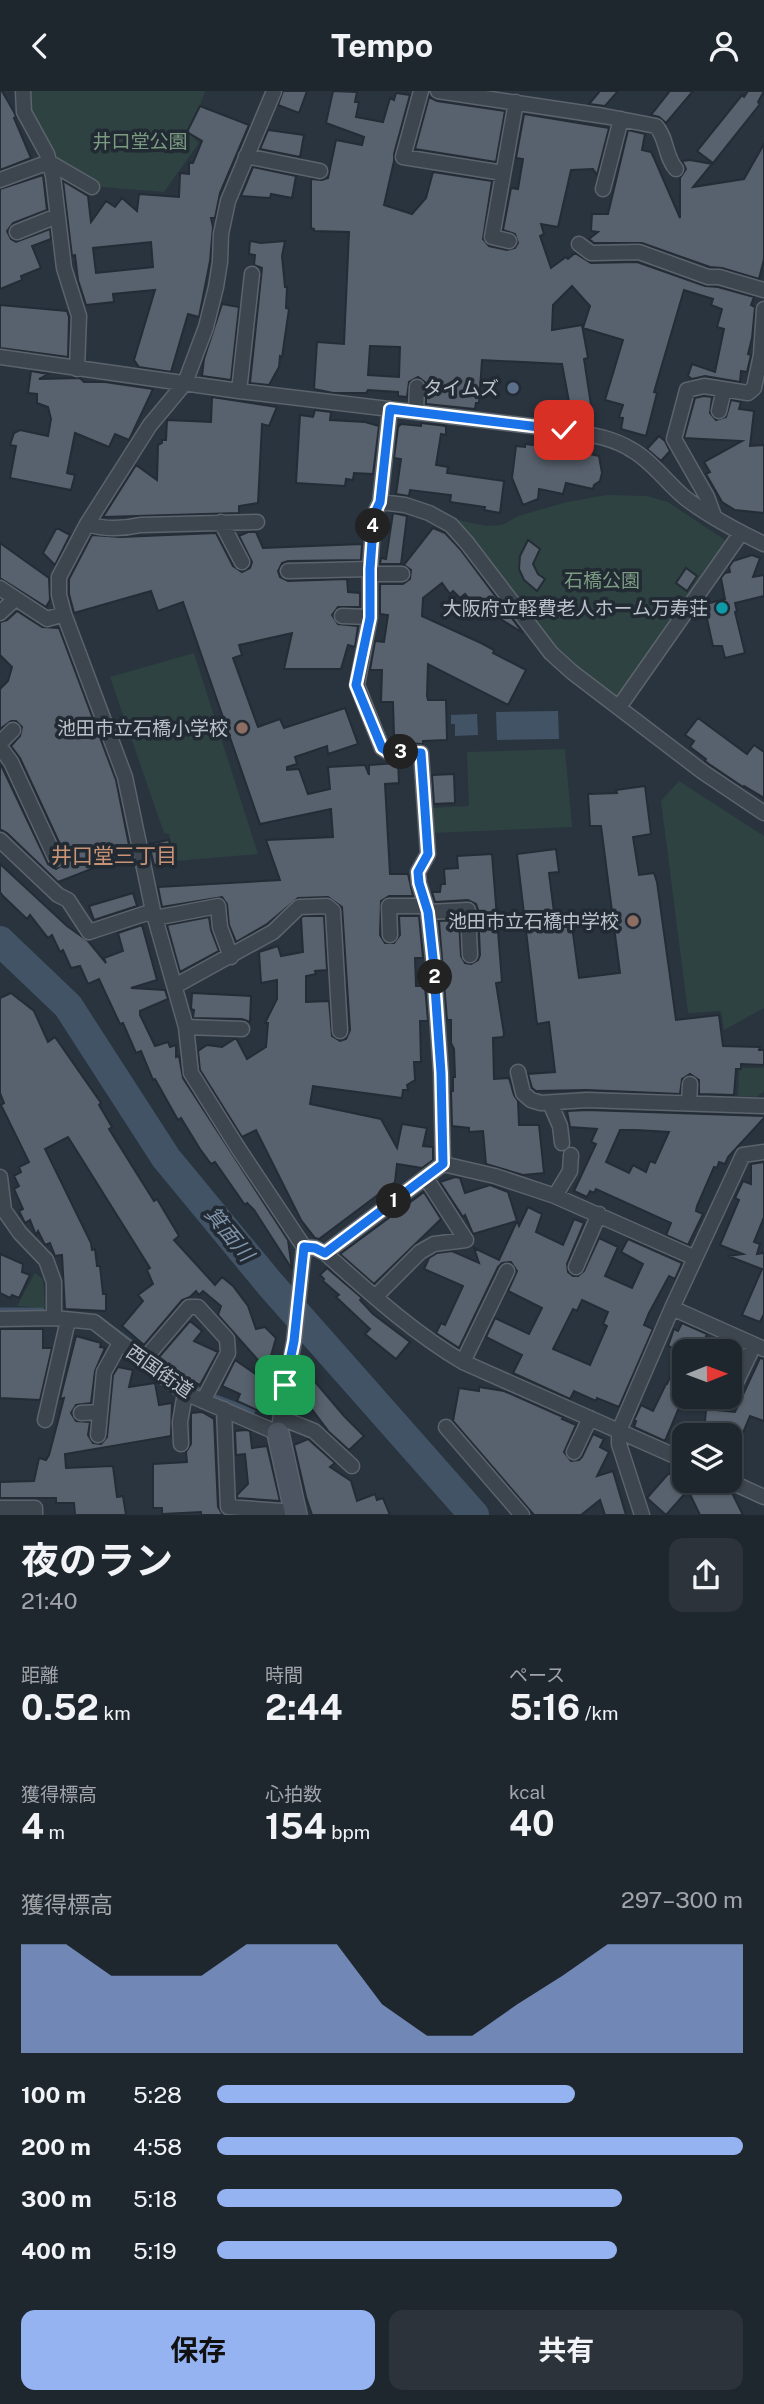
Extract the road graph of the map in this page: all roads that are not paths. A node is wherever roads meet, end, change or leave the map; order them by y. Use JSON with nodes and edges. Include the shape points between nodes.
{"nodes":[{"id":1,"x":23,"y":91,"type":"edge"},
{"id":2,"x":274,"y":91,"type":"edge"},
{"id":3,"x":421,"y":91,"type":"edge"},
{"id":4,"x":438,"y":91,"type":"edge"},
{"id":5,"x":516,"y":102,"type":"junction"},
{"id":6,"x":621,"y":119,"type":"junction"},
{"id":7,"x":246,"y":156,"type":"junction"},
{"id":8,"x":50,"y":162,"type":"junction"},
{"id":9,"x":676,"y":169,"type":"dead end"},
{"id":10,"x":320,"y":171,"type":"dead end"},
{"id":11,"x":503,"y":173,"type":"junction"},
{"id":12,"x":0,"y":180,"type":"edge"},
{"id":13,"x":92,"y":187,"type":"dead end"},
{"id":14,"x":603,"y":188,"type":"dead end"},
{"id":15,"x":57,"y":216,"type":"junction"},
{"id":16,"x":17,"y":232,"type":"dead end"},
{"id":17,"x":509,"y":241,"type":"dead end"},
{"id":18,"x":579,"y":244,"type":"dead end"},
{"id":19,"x":252,"y":274,"type":"dead end"},
{"id":20,"x":764,"y":290,"type":"edge"},
{"id":21,"x":764,"y":309,"type":"edge"},
{"id":22,"x":762,"y":355,"type":"edge"},
{"id":23,"x":0,"y":357,"type":"edge"},
{"id":24,"x":77,"y":369,"type":"junction"},
{"id":25,"x":185,"y":383,"type":"junction"},
{"id":26,"x":417,"y":387,"type":"dead end"},
{"id":27,"x":724,"y":389,"type":"junction"},
{"id":28,"x":239,"y":391,"type":"junction"},
{"id":29,"x":390,"y":409,"type":"junction"},
{"id":30,"x":416,"y":411,"type":"junction"},
{"id":31,"x":719,"y":411,"type":"dead end"},
{"id":32,"x":380,"y":502,"type":"junction"},
{"id":33,"x":714,"y":516,"type":"junction"},
{"id":34,"x":220,"y":522,"type":"junction"},
{"id":35,"x":257,"y":522,"type":"dead end"},
{"id":36,"x":87,"y":524,"type":"junction"},
{"id":37,"x":741,"y":534,"type":"junction"},
{"id":38,"x":764,"y":544,"type":"edge"},
{"id":39,"x":242,"y":562,"type":"dead end"},
{"id":40,"x":288,"y":571,"type":"dead end"},
{"id":41,"x":370,"y":571,"type":"junction"},
{"id":42,"x":402,"y":574,"type":"dead end"},
{"id":43,"x":0,"y":589,"type":"edge"},
{"id":44,"x":15,"y":599,"type":"junction"},
{"id":45,"x":0,"y":613,"type":"edge"},
{"id":46,"x":64,"y":614,"type":"junction"},
{"id":47,"x":342,"y":616,"type":"dead end"},
{"id":48,"x":370,"y":618,"type":"junction"},
{"id":49,"x":619,"y":707,"type":"junction"},
{"id":50,"x":13,"y":730,"type":"dead end"},
{"id":51,"x":0,"y":745,"type":"edge"},
{"id":52,"x":764,"y":813,"type":"edge"},
{"id":53,"x":0,"y":840,"type":"edge"},
{"id":54,"x":56,"y":859,"type":"dead end"},
{"id":55,"x":427,"y":909,"type":"junction"},
{"id":56,"x":154,"y":914,"type":"junction"},
{"id":57,"x":390,"y":935,"type":"dead end"},
{"id":58,"x":470,"y":955,"type":"dead end"},
{"id":59,"x":231,"y":957,"type":"junction"},
{"id":60,"x":175,"y":986,"type":"junction"},
{"id":61,"x":186,"y":1027,"type":"junction"},
{"id":62,"x":242,"y":1029,"type":"dead end"},
{"id":63,"x":340,"y":1031,"type":"dead end"},
{"id":64,"x":518,"y":1072,"type":"dead end"},
{"id":65,"x":690,"y":1084,"type":"dead end"},
{"id":66,"x":550,"y":1103,"type":"junction"},
{"id":67,"x":689,"y":1103,"type":"junction"},
{"id":68,"x":764,"y":1106,"type":"edge"},
{"id":69,"x":562,"y":1143,"type":"dead end"},
{"id":70,"x":764,"y":1152,"type":"edge"},
{"id":71,"x":571,"y":1156,"type":"dead end"},
{"id":72,"x":443,"y":1164,"type":"junction"},
{"id":73,"x":0,"y":1177,"type":"edge"},
{"id":74,"x":426,"y":1178,"type":"junction"},
{"id":75,"x":555,"y":1196,"type":"junction"},
{"id":76,"x":599,"y":1214,"type":"junction"},
{"id":77,"x":304,"y":1247,"type":"junction"},
{"id":78,"x":325,"y":1253,"type":"junction"},
{"id":79,"x":695,"y":1258,"type":"junction"},
{"id":80,"x":576,"y":1267,"type":"dead end"},
{"id":81,"x":507,"y":1271,"type":"dead end"},
{"id":82,"x":375,"y":1297,"type":"junction"},
{"id":83,"x":672,"y":1308,"type":"junction"},
{"id":84,"x":0,"y":1318,"type":"edge"},
{"id":85,"x":61,"y":1319,"type":"junction"},
{"id":86,"x":120,"y":1343,"type":"junction"},
{"id":87,"x":759,"y":1347,"type":"edge"},
{"id":88,"x":142,"y":1362,"type":"junction"},
{"id":89,"x":463,"y":1362,"type":"junction"},
{"id":90,"x":742,"y":1375,"type":"edge"},
{"id":91,"x":184,"y":1393,"type":"junction"},
{"id":92,"x":203,"y":1401,"type":"junction"},
{"id":93,"x":225,"y":1409,"type":"junction"},
{"id":94,"x":100,"y":1412,"type":"junction"},
{"id":95,"x":82,"y":1413,"type":"dead end"},
{"id":96,"x":590,"y":1418,"type":"junction"},
{"id":97,"x":45,"y":1420,"type":"dead end"},
{"id":98,"x":279,"y":1426,"type":"junction"},
{"id":99,"x":446,"y":1427,"type":"dead end"},
{"id":100,"x":619,"y":1431,"type":"junction"},
{"id":101,"x":98,"y":1434,"type":"dead end"},
{"id":102,"x":181,"y":1444,"type":"dead end"},
{"id":103,"x":574,"y":1452,"type":"dead end"},
{"id":104,"x":672,"y":1455,"type":"edge"},
{"id":105,"x":352,"y":1466,"type":"dead end"},
{"id":106,"x":742,"y":1487,"type":"edge"},
{"id":107,"x":764,"y":1497,"type":"edge"},
{"id":108,"x":0,"y":1508,"type":"edge"},
{"id":109,"x":39,"y":1510,"type":"edge"},
{"id":110,"x":295,"y":1513,"type":"edge"},
{"id":111,"x":523,"y":1515,"type":"edge"},
{"id":112,"x":642,"y":1515,"type":"edge"}],
"edges":[{"from":1,"to":8,"type":"street","via":[[24,112]]},
{"from":2,"to":7,"type":"street"},
{"from":3,"to":11,"type":"street","via":[[403,157]]},
{"from":4,"to":5,"type":"street"},
{"from":5,"to":6,"type":"street"},
{"from":5,"to":11,"type":"street"},
{"from":6,"to":9,"type":"street","via":[[656,127]]},
{"from":6,"to":14,"type":"street"},
{"from":7,"to":10,"type":"street"},
{"from":7,"to":25,"type":"street","via":[[221,234],[216,287],[206,327]]},
{"from":8,"to":12,"type":"street"},
{"from":8,"to":13,"type":"street"},
{"from":8,"to":15,"type":"street"},
{"from":11,"to":17,"type":"street","via":[[486,236]]},
{"from":15,"to":16,"type":"street"},
{"from":15,"to":24,"type":"street","via":[[64,268],[79,316]]},
{"from":18,"to":20,"type":"street","via":[[591,253],[639,252],[708,277]]},
{"from":19,"to":28,"type":"street","via":[[255,304]]},
{"from":21,"to":22,"type":"street"},
{"from":22,"to":27,"type":"street","via":[[754,389],[748,393]]},
{"from":23,"to":24,"type":"street"},
{"from":24,"to":25,"type":"street"},
{"from":25,"to":28,"type":"street"},
{"from":25,"to":36,"type":"street","via":[[150,425]]},
{"from":26,"to":30,"type":"street"},
{"from":27,"to":31,"type":"street"},
{"from":27,"to":33,"type":"street","via":[[704,386],[687,390],[674,439]]},
{"from":28,"to":29,"type":"street"},
{"from":29,"to":30,"type":"street"},
{"from":29,"to":32,"type":"street"},
{"from":30,"to":33,"type":"street","via":[[564,430],[618,443]]},
{"from":32,"to":41,"type":"street","via":[[374,515]]},
{"from":32,"to":49,"type":"street","via":[[405,505],[450,525],[551,653]]},
{"from":33,"to":37,"type":"street"},
{"from":34,"to":35,"type":"street"},
{"from":34,"to":36,"type":"street","via":[[130,527]]},
{"from":34,"to":39,"type":"street"},
{"from":36,"to":46,"type":"street","via":[[59,577]]},
{"from":37,"to":38,"type":"street"},
{"from":37,"to":49,"type":"street"},
{"from":40,"to":41,"type":"street"},
{"from":41,"to":42,"type":"street"},
{"from":41,"to":48,"type":"street"},
{"from":43,"to":44,"type":"street"},
{"from":44,"to":45,"type":"street"},
{"from":44,"to":46,"type":"street","via":[[47,619]]},
{"from":46,"to":56,"type":"street","via":[[125,777]]},
{"from":47,"to":48,"type":"street"},
{"from":48,"to":55,"type":"street","via":[[356,685],[382,748],[421,753],[428,854],[418,872]]},
{"from":49,"to":52,"type":"street"},
{"from":50,"to":51,"type":"street"},
{"from":51,"to":54,"type":"street"},
{"from":53,"to":56,"type":"street","via":[[68,900],[89,932]]},
{"from":55,"to":57,"type":"street","via":[[389,906]]},
{"from":55,"to":58,"type":"street","via":[[468,910]]},
{"from":55,"to":72,"type":"street","via":[[441,1073]]},
{"from":56,"to":59,"type":"street","via":[[218,906]]},
{"from":56,"to":60,"type":"street"},
{"from":59,"to":60,"type":"street"},
{"from":59,"to":63,"type":"street","via":[[273,932],[299,907],[327,906],[335,924]]},
{"from":60,"to":61,"type":"street"},
{"from":61,"to":62,"type":"street"},
{"from":61,"to":77,"type":"street","via":[[191,1073]]},
{"from":64,"to":66,"type":"street","via":[[523,1093],[531,1101]]},
{"from":65,"to":67,"type":"street"},
{"from":66,"to":67,"type":"street"},
{"from":66,"to":69,"type":"street"},
{"from":67,"to":68,"type":"street"},
{"from":70,"to":79,"type":"street","via":[[743,1155]]},
{"from":71,"to":75,"type":"street","via":[[570,1171]]},
{"from":72,"to":74,"type":"street"},
{"from":72,"to":75,"type":"street"},
{"from":73,"to":85,"type":"street","via":[[4,1210],[46,1260]]},
{"from":74,"to":78,"type":"street"},
{"from":74,"to":82,"type":"street","via":[[466,1240],[434,1244],[421,1252]]},
{"from":75,"to":76,"type":"street"},
{"from":76,"to":79,"type":"street"},
{"from":76,"to":80,"type":"street"},
{"from":77,"to":78,"type":"street"},
{"from":77,"to":98,"type":"street"},
{"from":78,"to":82,"type":"street"},
{"from":79,"to":83,"type":"street"},
{"from":81,"to":89,"type":"street"},
{"from":82,"to":89,"type":"street","via":[[434,1345]]},
{"from":83,"to":87,"type":"street"},
{"from":83,"to":100,"type":"street"},
{"from":84,"to":85,"type":"street","name":"西国街道"},
{"from":85,"to":86,"type":"street","name":"西国街道","via":[[94,1322]]},
{"from":85,"to":97,"type":"street","via":[[56,1401]]},
{"from":86,"to":88,"type":"street","name":"西国街道"},
{"from":86,"to":94,"type":"street","via":[[104,1372]]},
{"from":87,"to":90,"type":"street"},
{"from":88,"to":91,"type":"street","name":"西国街道"},
{"from":88,"to":92,"type":"street","via":[[189,1307],[198,1307],[227,1339],[228,1353]]},
{"from":89,"to":96,"type":"street"},
{"from":91,"to":92,"type":"street","name":"西国街道"},
{"from":91,"to":102,"type":"street"},
{"from":92,"to":93,"type":"street","name":"西国街道"},
{"from":93,"to":98,"type":"street","name":"西国街道"},
{"from":93,"to":110,"type":"street","via":[[228,1507]]},
{"from":94,"to":95,"type":"street"},
{"from":94,"to":101,"type":"street"},
{"from":96,"to":100,"type":"street"},
{"from":96,"to":103,"type":"street"},
{"from":98,"to":105,"type":"street","name":"西国街道","via":[[314,1431]]},
{"from":98,"to":110,"type":"street"},
{"from":99,"to":111,"type":"street"},
{"from":100,"to":104,"type":"street"},
{"from":100,"to":112,"type":"street"},
{"from":106,"to":107,"type":"street"},
{"from":108,"to":109,"type":"street"}]}
